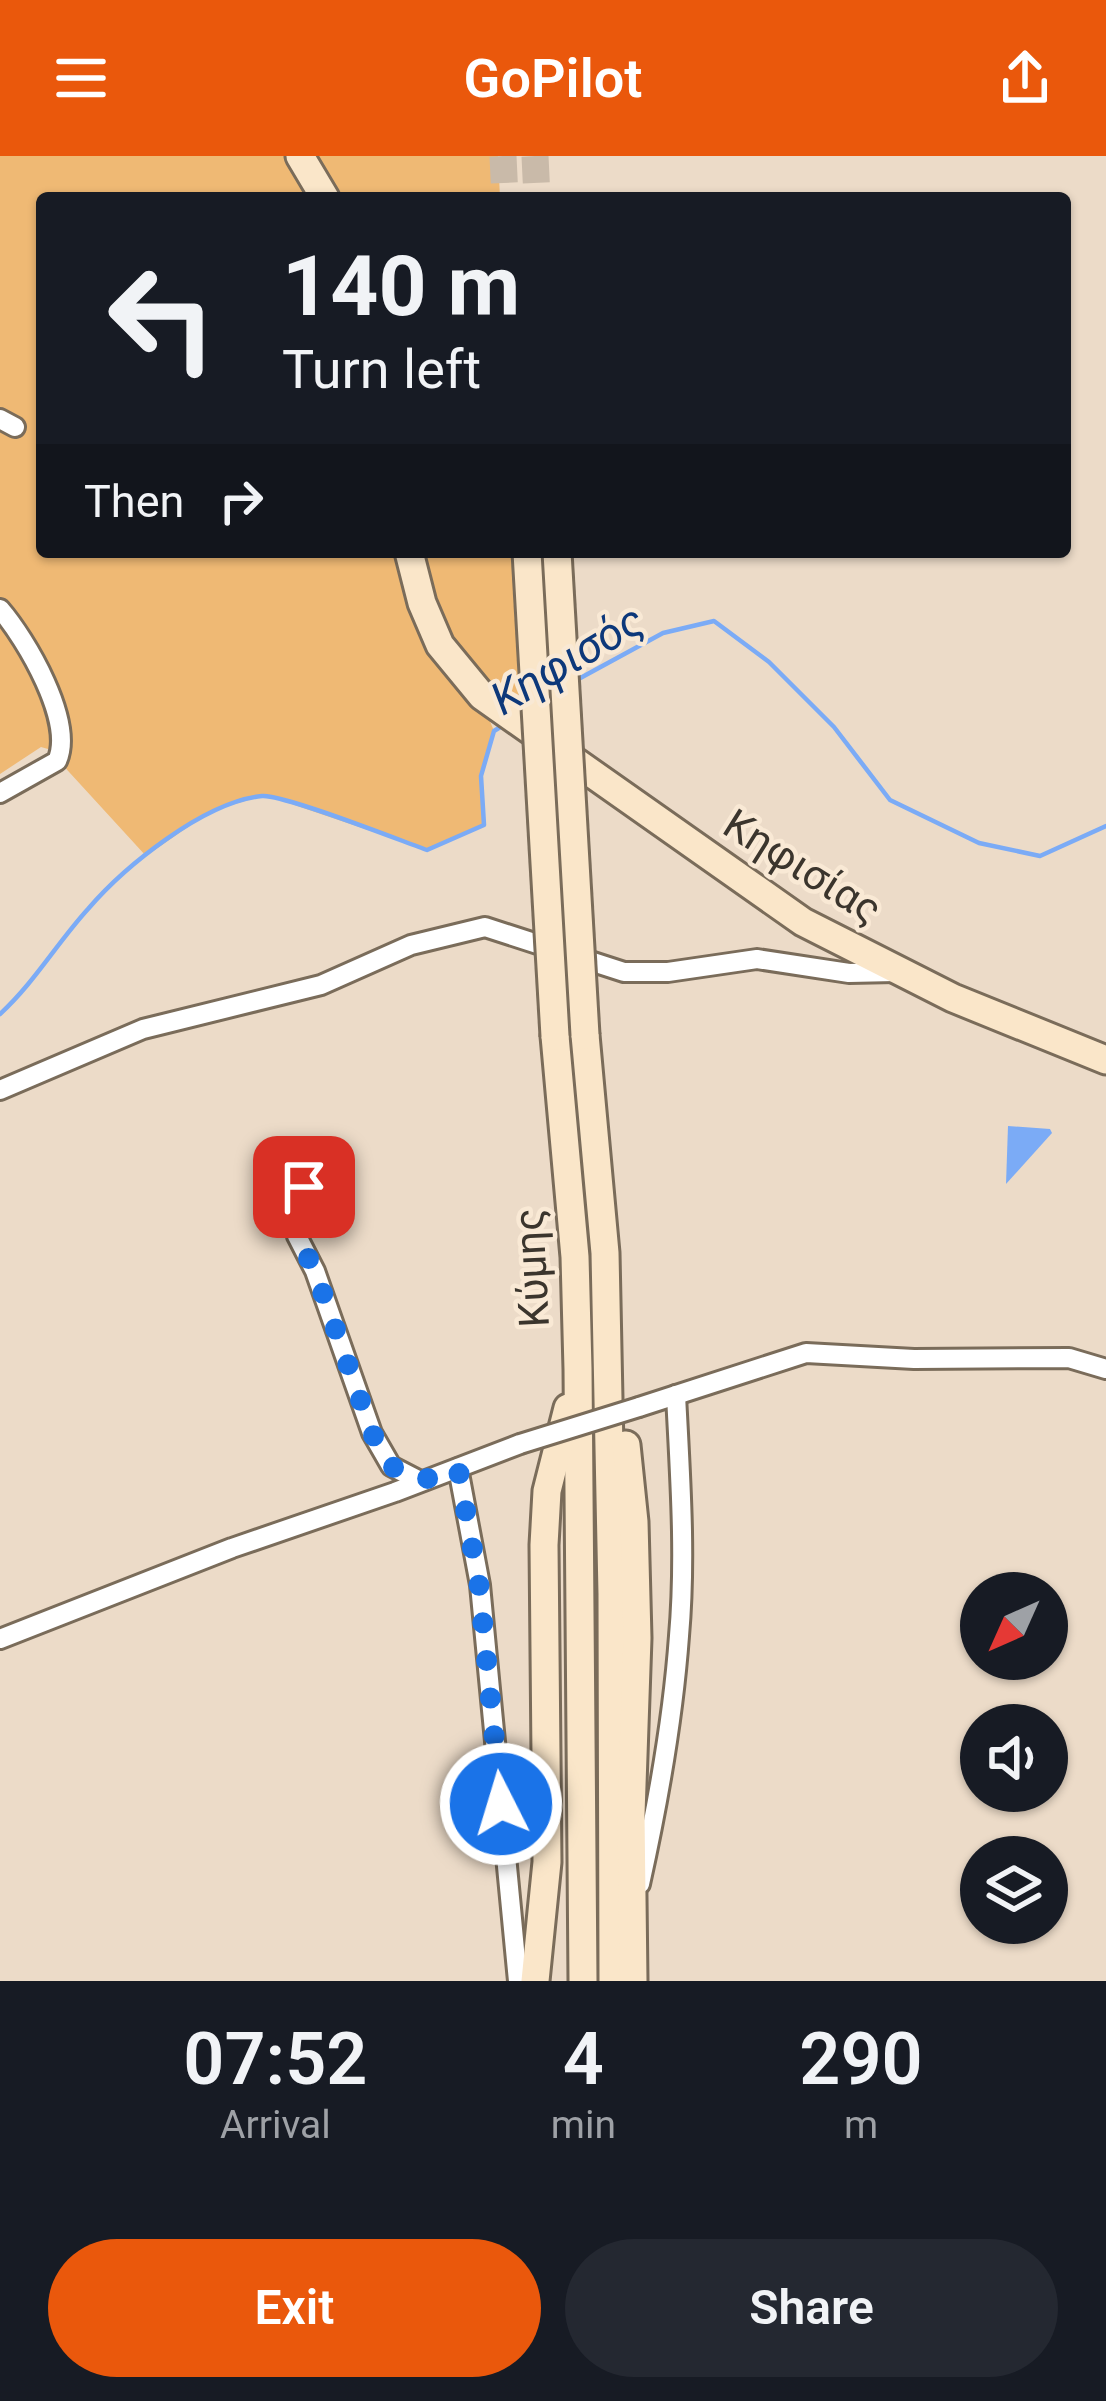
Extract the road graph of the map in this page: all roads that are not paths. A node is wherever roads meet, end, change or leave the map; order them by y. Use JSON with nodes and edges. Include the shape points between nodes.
{"nodes":[{"id":1,"x":300,"y":156,"type":"edge"},
{"id":2,"x":321,"y":192,"type":"edge"},
{"id":3,"x":411,"y":558,"type":"edge"},
{"id":4,"x":527,"y":558,"type":"edge"},
{"id":5,"x":557,"y":558,"type":"edge"},
{"id":6,"x":0,"y":609,"type":"edge"},
{"id":7,"x":0,"y":793,"type":"edge"},
{"id":8,"x":895,"y":972,"type":"junction"},
{"id":9,"x":1106,"y":1060,"type":"edge"},
{"id":10,"x":0,"y":1090,"type":"edge"},
{"id":11,"x":304,"y":1187,"type":"dead end"},
{"id":12,"x":608,"y":1365,"type":"junction"},
{"id":13,"x":578,"y":1370,"type":"junction"},
{"id":14,"x":1106,"y":1370,"type":"edge"},
{"id":15,"x":676,"y":1395,"type":"junction"},
{"id":16,"x":458,"y":1468,"type":"junction"},
{"id":17,"x":420,"y":1481,"type":"junction"},
{"id":18,"x":0,"y":1639,"type":"edge"},
{"id":19,"x":631,"y":1924,"type":"junction"},
{"id":20,"x":518,"y":1981,"type":"edge"},
{"id":21,"x":536,"y":1981,"type":"edge"},
{"id":22,"x":583,"y":1981,"type":"edge"},
{"id":23,"x":613,"y":1981,"type":"edge"},
{"id":24,"x":632,"y":1981,"type":"edge"}],
"edges":[{"from":1,"to":2,"type":"main road"},
{"from":3,"to":8,"type":"main road","name":"Κηφισίας","via":[[440,645],[482,696],[779,907]]},
{"from":4,"to":13,"type":"main road","name":"Κύμης","bridge":true},
{"from":5,"to":12,"type":"main road","name":"Κύμης","bridge":true},
{"from":6,"to":7,"type":"street","via":[[61,716],[62,746],[57,761]]},
{"from":8,"to":9,"type":"main road","name":"Κηφισίας"},
{"from":8,"to":10,"type":"street","via":[[758,959],[624,972],[485,926],[411,945],[339,980],[143,1029]]},
{"from":11,"to":17,"type":"street","via":[[297,1236],[372,1433],[391,1466]]},
{"from":12,"to":19,"type":"main road","via":[[621,1400],[636,1556]]},
{"from":12,"to":23,"type":"main road","name":"Κύμης"},
{"from":13,"to":21,"type":"main road","via":[[547,1491],[547,1862]]},
{"from":13,"to":22,"type":"main road","name":"Κύμης"},
{"from":14,"to":15,"type":"street","via":[[1069,1358],[806,1354]]},
{"from":15,"to":16,"type":"street","bridge":true},
{"from":15,"to":19,"type":"street","via":[[680,1635]]},
{"from":16,"to":17,"type":"street"},
{"from":16,"to":20,"type":"street","via":[[479,1585]]},
{"from":17,"to":18,"type":"street"},
{"from":19,"to":24,"type":"main road"}]}
